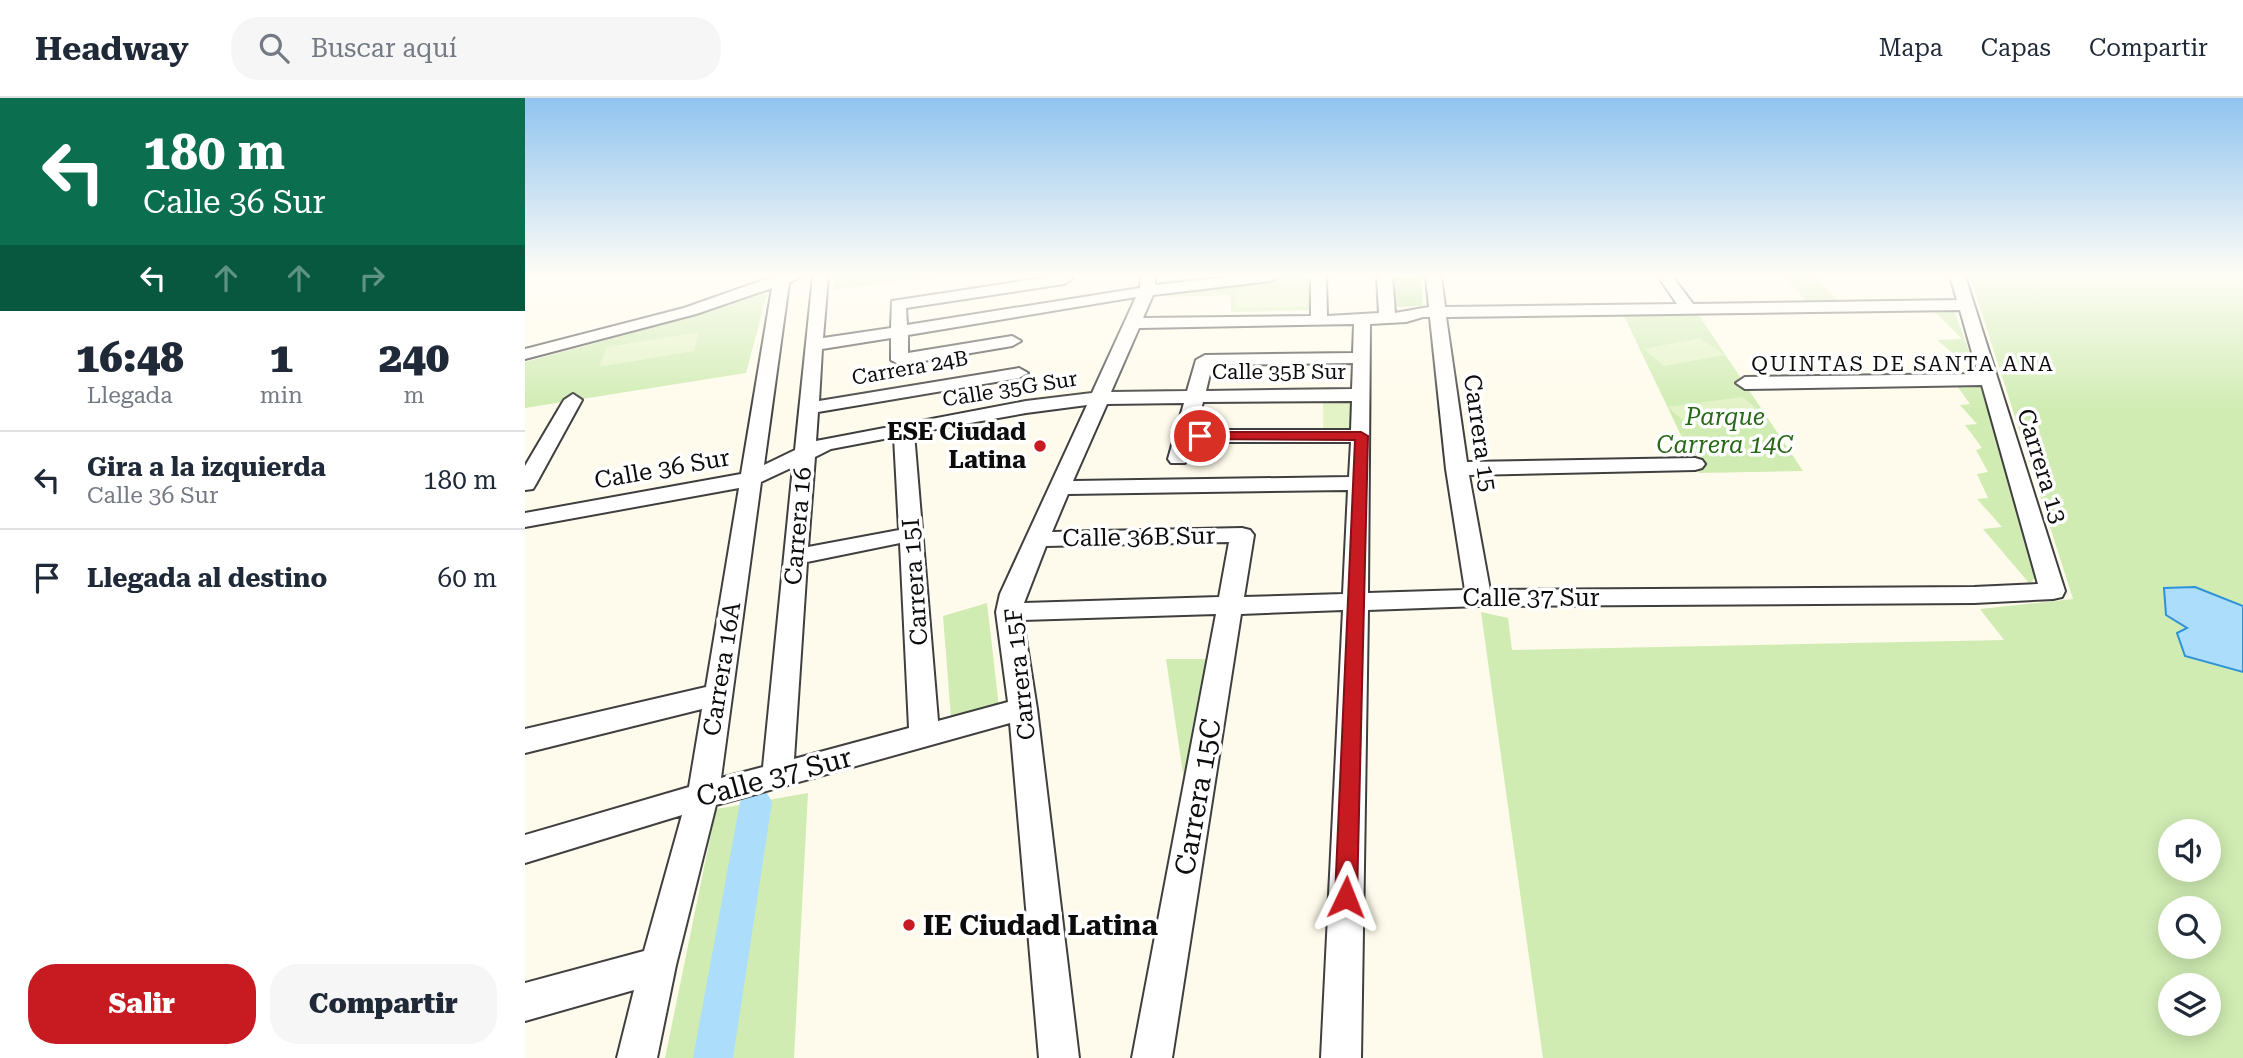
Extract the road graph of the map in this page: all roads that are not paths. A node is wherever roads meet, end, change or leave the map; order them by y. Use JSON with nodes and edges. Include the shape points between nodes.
{"nodes":[{"id":1,"x":652,"y":321,"type":"edge"},
{"id":2,"x":778,"y":321,"type":"edge"},
{"id":3,"x":816,"y":321,"type":"edge"},
{"id":4,"x":899,"y":321,"type":"edge"},
{"id":5,"x":1007,"y":321,"type":"edge"},
{"id":6,"x":1031,"y":321,"type":"edge"},
{"id":7,"x":1318,"y":321,"type":"joint"},
{"id":8,"x":1322,"y":321,"type":"edge"},
{"id":9,"x":1373,"y":321,"type":"edge"},
{"id":10,"x":1440,"y":321,"type":"edge"},
{"id":11,"x":1971,"y":321,"type":"edge"},
{"id":12,"x":1133,"y":323,"type":"joint"},
{"id":13,"x":1034,"y":325,"type":"dead end"},
{"id":14,"x":1009,"y":328,"type":"junction"},
{"id":15,"x":899,"y":331,"type":"junction"},
{"id":16,"x":814,"y":345,"type":"junction"},
{"id":17,"x":525,"y":354,"type":"edge"},
{"id":18,"x":1363,"y":358,"type":"junction"},
{"id":19,"x":1019,"y":373,"type":"junction"},
{"id":20,"x":1988,"y":379,"type":"junction"},
{"id":21,"x":1745,"y":383,"type":"dead end"},
{"id":22,"x":1197,"y":395,"type":"junction"},
{"id":23,"x":1361,"y":395,"type":"junction"},
{"id":24,"x":1102,"y":398,"type":"junction"},
{"id":25,"x":573,"y":400,"type":"dead end"},
{"id":26,"x":1026,"y":407,"type":"junction"},
{"id":27,"x":809,"y":408,"type":"junction"},
{"id":28,"x":1318,"y":415,"type":"junction"},
{"id":29,"x":904,"y":429,"type":"junction"},
{"id":30,"x":1185,"y":436,"type":"junction"},
{"id":31,"x":1361,"y":436,"type":"junction"},
{"id":32,"x":804,"y":453,"type":"junction"},
{"id":33,"x":1178,"y":459,"type":"dead end"},
{"id":34,"x":1695,"y":464,"type":"dead end"},
{"id":35,"x":1457,"y":468,"type":"junction"},
{"id":36,"x":751,"y":479,"type":"junction"},
{"id":37,"x":1359,"y":483,"type":"junction"},
{"id":38,"x":525,"y":484,"type":"edge"},
{"id":39,"x":1061,"y":488,"type":"junction"},
{"id":40,"x":525,"y":520,"type":"edge"},
{"id":41,"x":912,"y":534,"type":"junction"},
{"id":42,"x":1242,"y":536,"type":"joint"},
{"id":43,"x":1037,"y":539,"type":"junction"},
{"id":44,"x":796,"y":557,"type":"junction"},
{"id":45,"x":2053,"y":591,"type":"joint"},
{"id":46,"x":1479,"y":597,"type":"junction"},
{"id":47,"x":1355,"y":601,"type":"junction"},
{"id":48,"x":1231,"y":603,"type":"junction"},
{"id":49,"x":1009,"y":612,"type":"junction"},
{"id":50,"x":719,"y":694,"type":"junction"},
{"id":51,"x":1023,"y":709,"type":"junction"},
{"id":52,"x":924,"y":735,"type":"junction"},
{"id":53,"x":525,"y":741,"type":"edge"},
{"id":54,"x":776,"y":776,"type":"junction"},
{"id":55,"x":703,"y":796,"type":"junction"},
{"id":56,"x":525,"y":849,"type":"edge"},
{"id":57,"x":658,"y":965,"type":"junction"},
{"id":58,"x":525,"y":1002,"type":"edge"},
{"id":59,"x":637,"y":1058,"type":"edge"},
{"id":60,"x":1059,"y":1058,"type":"edge"},
{"id":61,"x":1152,"y":1058,"type":"edge"},
{"id":62,"x":1341,"y":1058,"type":"edge"}],
"edges":[{"from":1,"to":17,"type":"street"},
{"from":2,"to":36,"type":"street","name":"Carrera 16A"},
{"from":3,"to":16,"type":"street","name":"Carrera 16"},
{"from":4,"to":15,"type":"street"},
{"from":5,"to":14,"type":"street"},
{"from":6,"to":14,"type":"street"},
{"from":7,"to":8,"type":"street"},
{"from":7,"to":12,"type":"street"},
{"from":9,"to":18,"type":"street"},
{"from":10,"to":35,"type":"street","name":"Carrera 15"},
{"from":11,"to":20,"type":"street","name":"Carrera 13"},
{"from":12,"to":24,"type":"street","name":"Carrera 15F"},
{"from":13,"to":14,"type":"street"},
{"from":14,"to":15,"type":"street"},
{"from":14,"to":15,"type":"street","via":[[901,359]]},
{"from":14,"to":19,"type":"street"},
{"from":15,"to":16,"type":"street"},
{"from":16,"to":27,"type":"street","name":"Carrera 16"},
{"from":18,"to":22,"type":"street","via":[[1205,360]]},
{"from":18,"to":23,"type":"street"},
{"from":19,"to":26,"type":"street"},
{"from":19,"to":27,"type":"street","name":"Carrera 24B"},
{"from":20,"to":21,"type":"street"},
{"from":20,"to":45,"type":"street","name":"Carrera 13"},
{"from":22,"to":24,"type":"street","name":"Calle 35B Sur"},
{"from":22,"to":28,"type":"street","name":"Calle 35B Sur"},
{"from":22,"to":30,"type":"street"},
{"from":23,"to":28,"type":"street","name":"Calle 35B Sur"},
{"from":23,"to":31,"type":"street"},
{"from":24,"to":26,"type":"street","name":"Calle 35G Sur"},
{"from":24,"to":39,"type":"street","name":"Carrera 15F"},
{"from":25,"to":38,"type":"street"},
{"from":26,"to":29,"type":"street","name":"Calle 35G Sur"},
{"from":27,"to":32,"type":"street","name":"Carrera 16"},
{"from":28,"to":30,"type":"street"},
{"from":28,"to":31,"type":"street"},
{"from":29,"to":32,"type":"street","name":"Calle 35G Sur","via":[[825,444]]},
{"from":29,"to":41,"type":"street","name":"Carrera 15I"},
{"from":30,"to":33,"type":"street"},
{"from":31,"to":37,"type":"street"},
{"from":32,"to":36,"type":"street","name":"Calle 36 Sur"},
{"from":32,"to":44,"type":"street","name":"Carrera 16"},
{"from":34,"to":35,"type":"street"},
{"from":35,"to":46,"type":"street","name":"Carrera 15"},
{"from":36,"to":40,"type":"street","name":"Calle 36 Sur"},
{"from":36,"to":50,"type":"street","name":"Carrera 16A"},
{"from":37,"to":39,"type":"street"},
{"from":37,"to":47,"type":"street"},
{"from":39,"to":43,"type":"street","name":"Carrera 15F"},
{"from":41,"to":44,"type":"street"},
{"from":41,"to":52,"type":"street","name":"Carrera 15I"},
{"from":42,"to":43,"type":"street","name":"Calle 36B Sur"},
{"from":42,"to":48,"type":"street","name":"Carrera 15C"},
{"from":43,"to":49,"type":"street","name":"Carrera 15F"},
{"from":44,"to":54,"type":"street","name":"Carrera 16"},
{"from":45,"to":46,"type":"street","name":"Calle 37 Sur"},
{"from":46,"to":47,"type":"street","name":"Calle 37 Sur"},
{"from":47,"to":48,"type":"street","name":"Calle 37 Sur"},
{"from":47,"to":62,"type":"street"},
{"from":48,"to":49,"type":"street","name":"Calle 37 Sur"},
{"from":48,"to":61,"type":"street","name":"Carrera 15C"},
{"from":49,"to":51,"type":"street","name":"Carrera 15F"},
{"from":50,"to":53,"type":"street"},
{"from":50,"to":55,"type":"street","name":"Carrera 16A"},
{"from":51,"to":52,"type":"street","name":"Calle 37 Sur"},
{"from":51,"to":60,"type":"street","name":"Carrera 15F"},
{"from":52,"to":54,"type":"street","name":"Calle 37 Sur"},
{"from":54,"to":55,"type":"street","name":"Calle 37 Sur"},
{"from":55,"to":56,"type":"street","name":"Calle 37 Sur"},
{"from":55,"to":57,"type":"street","name":"Carrera 16A"},
{"from":57,"to":58,"type":"street"},
{"from":57,"to":59,"type":"street","name":"Carrera 16A"}]}
